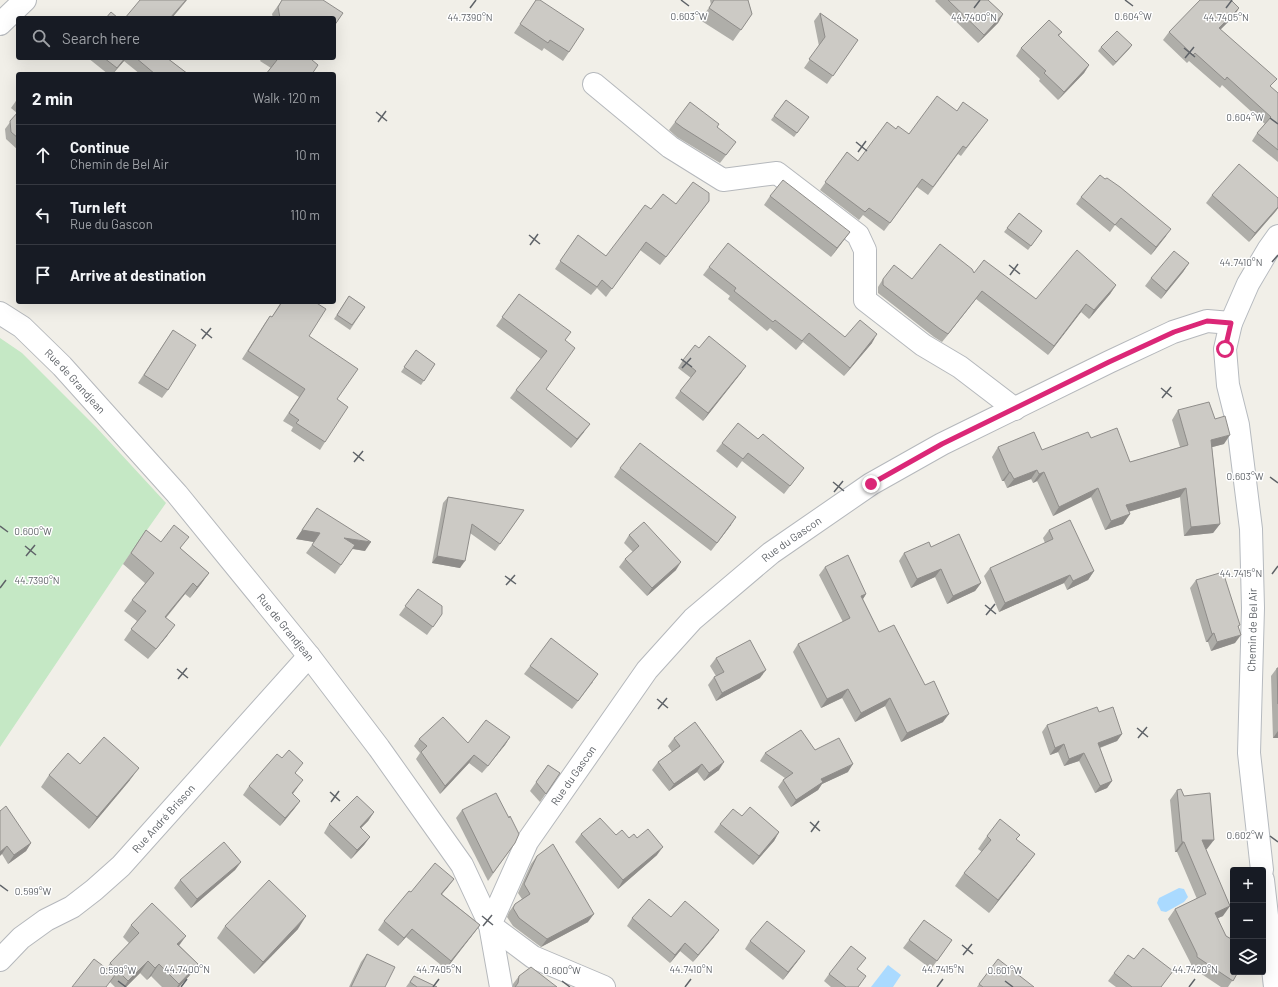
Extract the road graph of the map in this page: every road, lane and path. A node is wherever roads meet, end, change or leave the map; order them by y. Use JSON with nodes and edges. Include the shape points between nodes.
{"nodes":[{"id":1,"x":25,"y":0,"type":"edge"},
{"id":2,"x":0,"y":24,"type":"edge"},
{"id":3,"x":594,"y":84,"type":"dead end"},
{"id":4,"x":1278,"y":236,"type":"edge"},
{"id":5,"x":0,"y":313,"type":"edge"},
{"id":6,"x":1231,"y":323,"type":"junction"},
{"id":7,"x":1015,"y":409,"type":"junction"},
{"id":8,"x":309,"y":656,"type":"junction"},
{"id":9,"x":1262,"y":867,"type":"edge"},
{"id":10,"x":1265,"y":903,"type":"edge"},
{"id":11,"x":490,"y":925,"type":"junction"},
{"id":12,"x":0,"y":960,"type":"edge"},
{"id":13,"x":501,"y":987,"type":"edge"},
{"id":14,"x":604,"y":987,"type":"edge"},
{"id":15,"x":1274,"y":987,"type":"edge"}],
"edges":[{"from":1,"to":2,"type":"street"},
{"from":3,"to":7,"type":"street","via":[[670,147],[723,180],[776,172],[858,235],[865,250],[865,300],[923,345],[960,367]]},
{"from":4,"to":6,"type":"street","name":"Chemin de Bel Air","via":[[1248,284]]},
{"from":5,"to":8,"type":"street","name":"Rue de Grandjean","via":[[22,327],[62,366],[177,494]]},
{"from":6,"to":7,"type":"street","name":"Rue du Gascon","via":[[1207,321],[1174,332]]},
{"from":6,"to":9,"type":"street","name":"Chemin de Bel Air","via":[[1225,349],[1228,385],[1238,424],[1251,529],[1253,608],[1250,753]]},
{"from":7,"to":11,"type":"street","name":"Rue du Gascon","via":[[942,444],[871,484],[771,553],[693,619],[647,670],[527,842]]},
{"from":8,"to":11,"type":"street","name":"Rue de Grandjean","via":[[379,748],[462,865]]},
{"from":8,"to":12,"type":"street","name":"Rue André Brisson","via":[[121,866],[72,907],[46,920],[21,938]]},
{"from":10,"to":15,"type":"street"},
{"from":11,"to":13,"type":"street","name":"Rue de Grandjean"},
{"from":11,"to":14,"type":"street","via":[[533,957]]}]}
